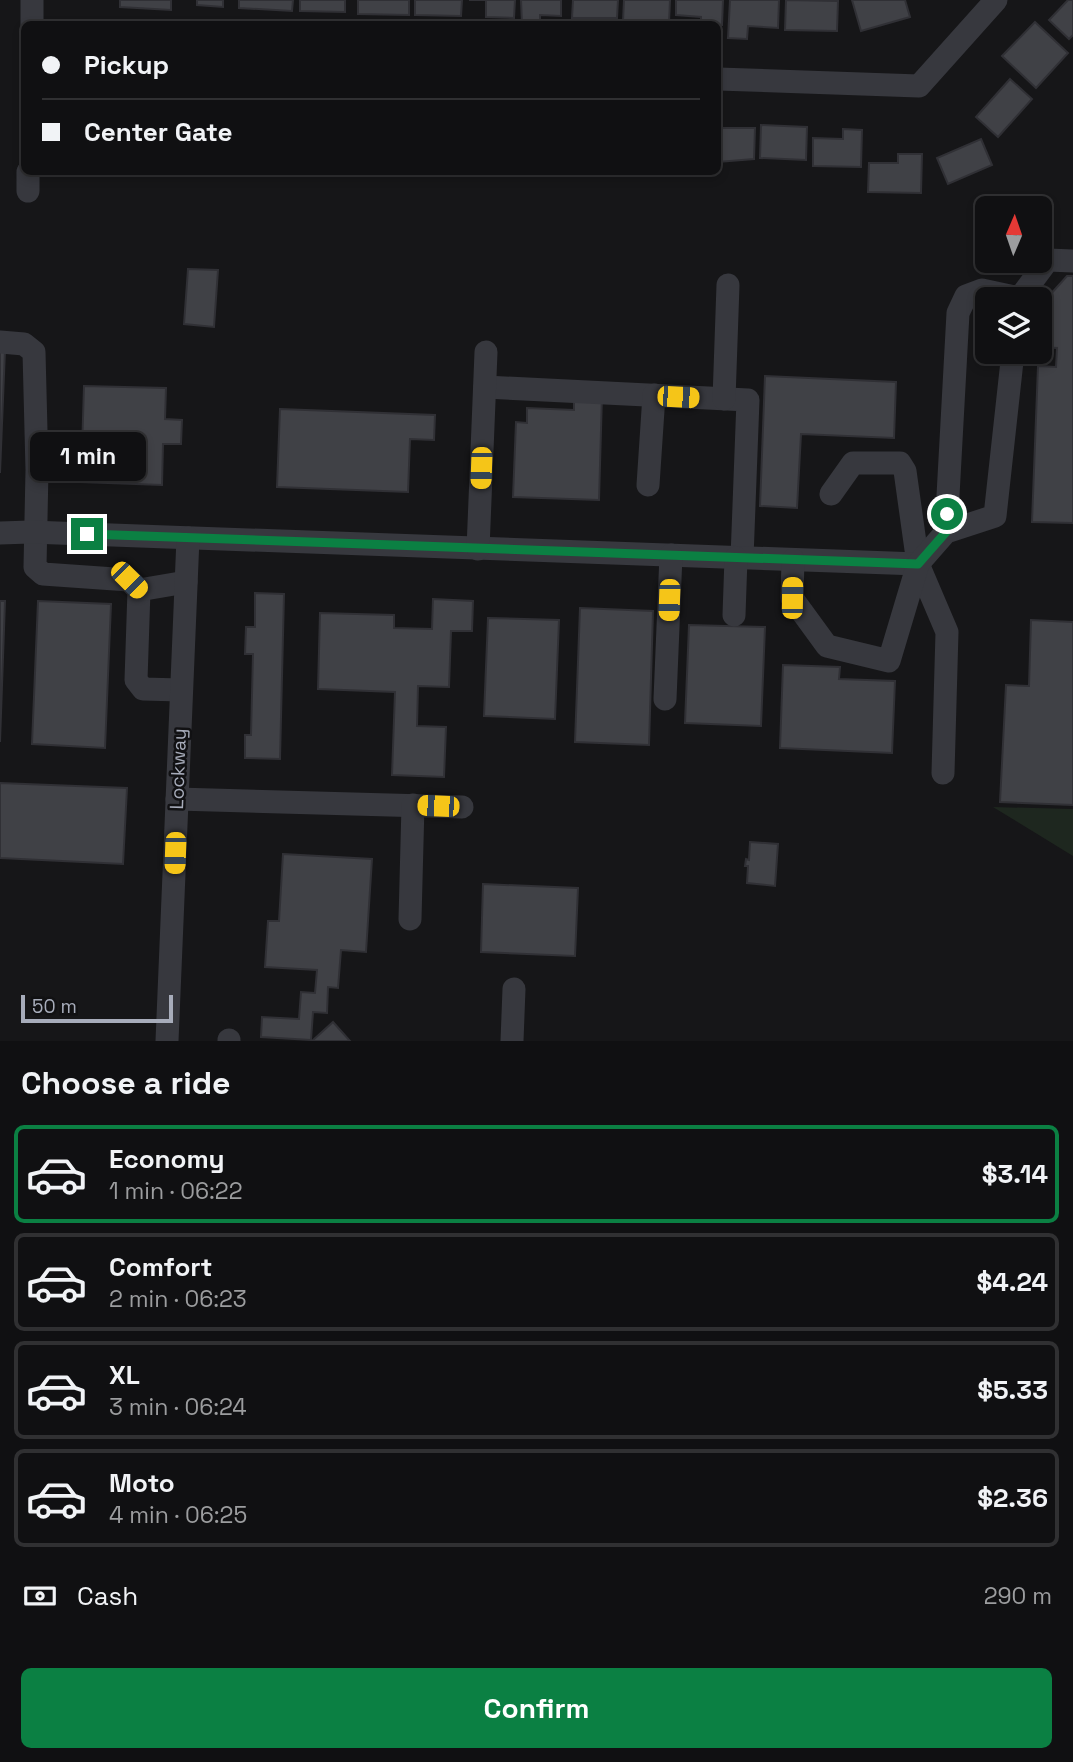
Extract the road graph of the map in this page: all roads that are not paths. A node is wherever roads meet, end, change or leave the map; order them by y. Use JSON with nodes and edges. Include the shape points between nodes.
{"nodes":[{"id":1,"x":32,"y":0,"type":"edge"},
{"id":2,"x":996,"y":0,"type":"edge"},
{"id":3,"x":32,"y":21,"type":"edge"},
{"id":4,"x":721,"y":79,"type":"edge"},
{"id":5,"x":1073,"y":261,"type":"edge"},
{"id":6,"x":728,"y":285,"type":"dead end"},
{"id":7,"x":1028,"y":287,"type":"edge"},
{"id":8,"x":975,"y":293,"type":"edge"},
{"id":9,"x":0,"y":342,"type":"edge"},
{"id":10,"x":486,"y":352,"type":"dead end"},
{"id":11,"x":1012,"y":364,"type":"edge"},
{"id":12,"x":485,"y":387,"type":"junction"},
{"id":13,"x":654,"y":395,"type":"junction"},
{"id":14,"x":724,"y":399,"type":"junction"},
{"id":15,"x":648,"y":485,"type":"dead end"},
{"id":16,"x":831,"y":494,"type":"dead end"},
{"id":17,"x":37,"y":532,"type":"junction"},
{"id":18,"x":946,"y":532,"type":"junction"},
{"id":19,"x":0,"y":533,"type":"edge"},
{"id":20,"x":188,"y":538,"type":"junction"},
{"id":21,"x":478,"y":549,"type":"junction"},
{"id":22,"x":671,"y":555,"type":"junction"},
{"id":23,"x":739,"y":558,"type":"junction"},
{"id":24,"x":793,"y":560,"type":"junction"},
{"id":25,"x":918,"y":564,"type":"junction"},
{"id":26,"x":186,"y":582,"type":"junction"},
{"id":27,"x":139,"y":590,"type":"junction"},
{"id":28,"x":734,"y":615,"type":"dead end"},
{"id":29,"x":181,"y":690,"type":"junction"},
{"id":30,"x":665,"y":699,"type":"dead end"},
{"id":31,"x":943,"y":773,"type":"dead end"},
{"id":32,"x":177,"y":799,"type":"junction"},
{"id":33,"x":413,"y":805,"type":"junction"},
{"id":34,"x":462,"y":807,"type":"dead end"},
{"id":35,"x":410,"y":919,"type":"dead end"},
{"id":36,"x":514,"y":989,"type":"dead end"},
{"id":37,"x":167,"y":1041,"type":"edge"},
{"id":38,"x":512,"y":1041,"type":"edge"}],
"edges":[{"from":1,"to":3,"type":"street"},
{"from":2,"to":4,"type":"street","via":[[919,86]]},
{"from":5,"to":7,"type":"street","via":[[1048,260]]},
{"from":6,"to":14,"type":"street"},
{"from":8,"to":18,"type":"street","via":[[966,296],[957,313]]},
{"from":9,"to":17,"type":"street","via":[[24,344],[34,352]]},
{"from":10,"to":12,"type":"street"},
{"from":11,"to":18,"type":"street","via":[[995,516]]},
{"from":12,"to":13,"type":"street"},
{"from":12,"to":21,"type":"street"},
{"from":13,"to":14,"type":"street"},
{"from":13,"to":15,"type":"street"},
{"from":14,"to":23,"type":"street","via":[[748,400]]},
{"from":16,"to":25,"type":"street","via":[[853,463],[900,463],[905,471]]},
{"from":17,"to":19,"type":"street"},
{"from":17,"to":20,"type":"street"},
{"from":17,"to":27,"type":"street","via":[[35,567],[43,574],[129,580]]},
{"from":18,"to":25,"type":"street"},
{"from":20,"to":21,"type":"street"},
{"from":20,"to":26,"type":"street","name":"Lockway"},
{"from":21,"to":22,"type":"street"},
{"from":22,"to":23,"type":"street"},
{"from":22,"to":30,"type":"street"},
{"from":23,"to":24,"type":"street"},
{"from":23,"to":28,"type":"street"},
{"from":24,"to":25,"type":"street"},
{"from":24,"to":25,"type":"street","via":[[792,598],[827,646],[889,661]]},
{"from":25,"to":31,"type":"street","via":[[947,632]]},
{"from":26,"to":27,"type":"street"},
{"from":26,"to":29,"type":"street","name":"Lockway"},
{"from":27,"to":29,"type":"street","via":[[135,680],[143,689]]},
{"from":29,"to":32,"type":"street","name":"Lockway"},
{"from":32,"to":33,"type":"street"},
{"from":32,"to":37,"type":"street","name":"Lockway"},
{"from":33,"to":34,"type":"street"},
{"from":33,"to":35,"type":"street"},
{"from":36,"to":38,"type":"street"}]}
